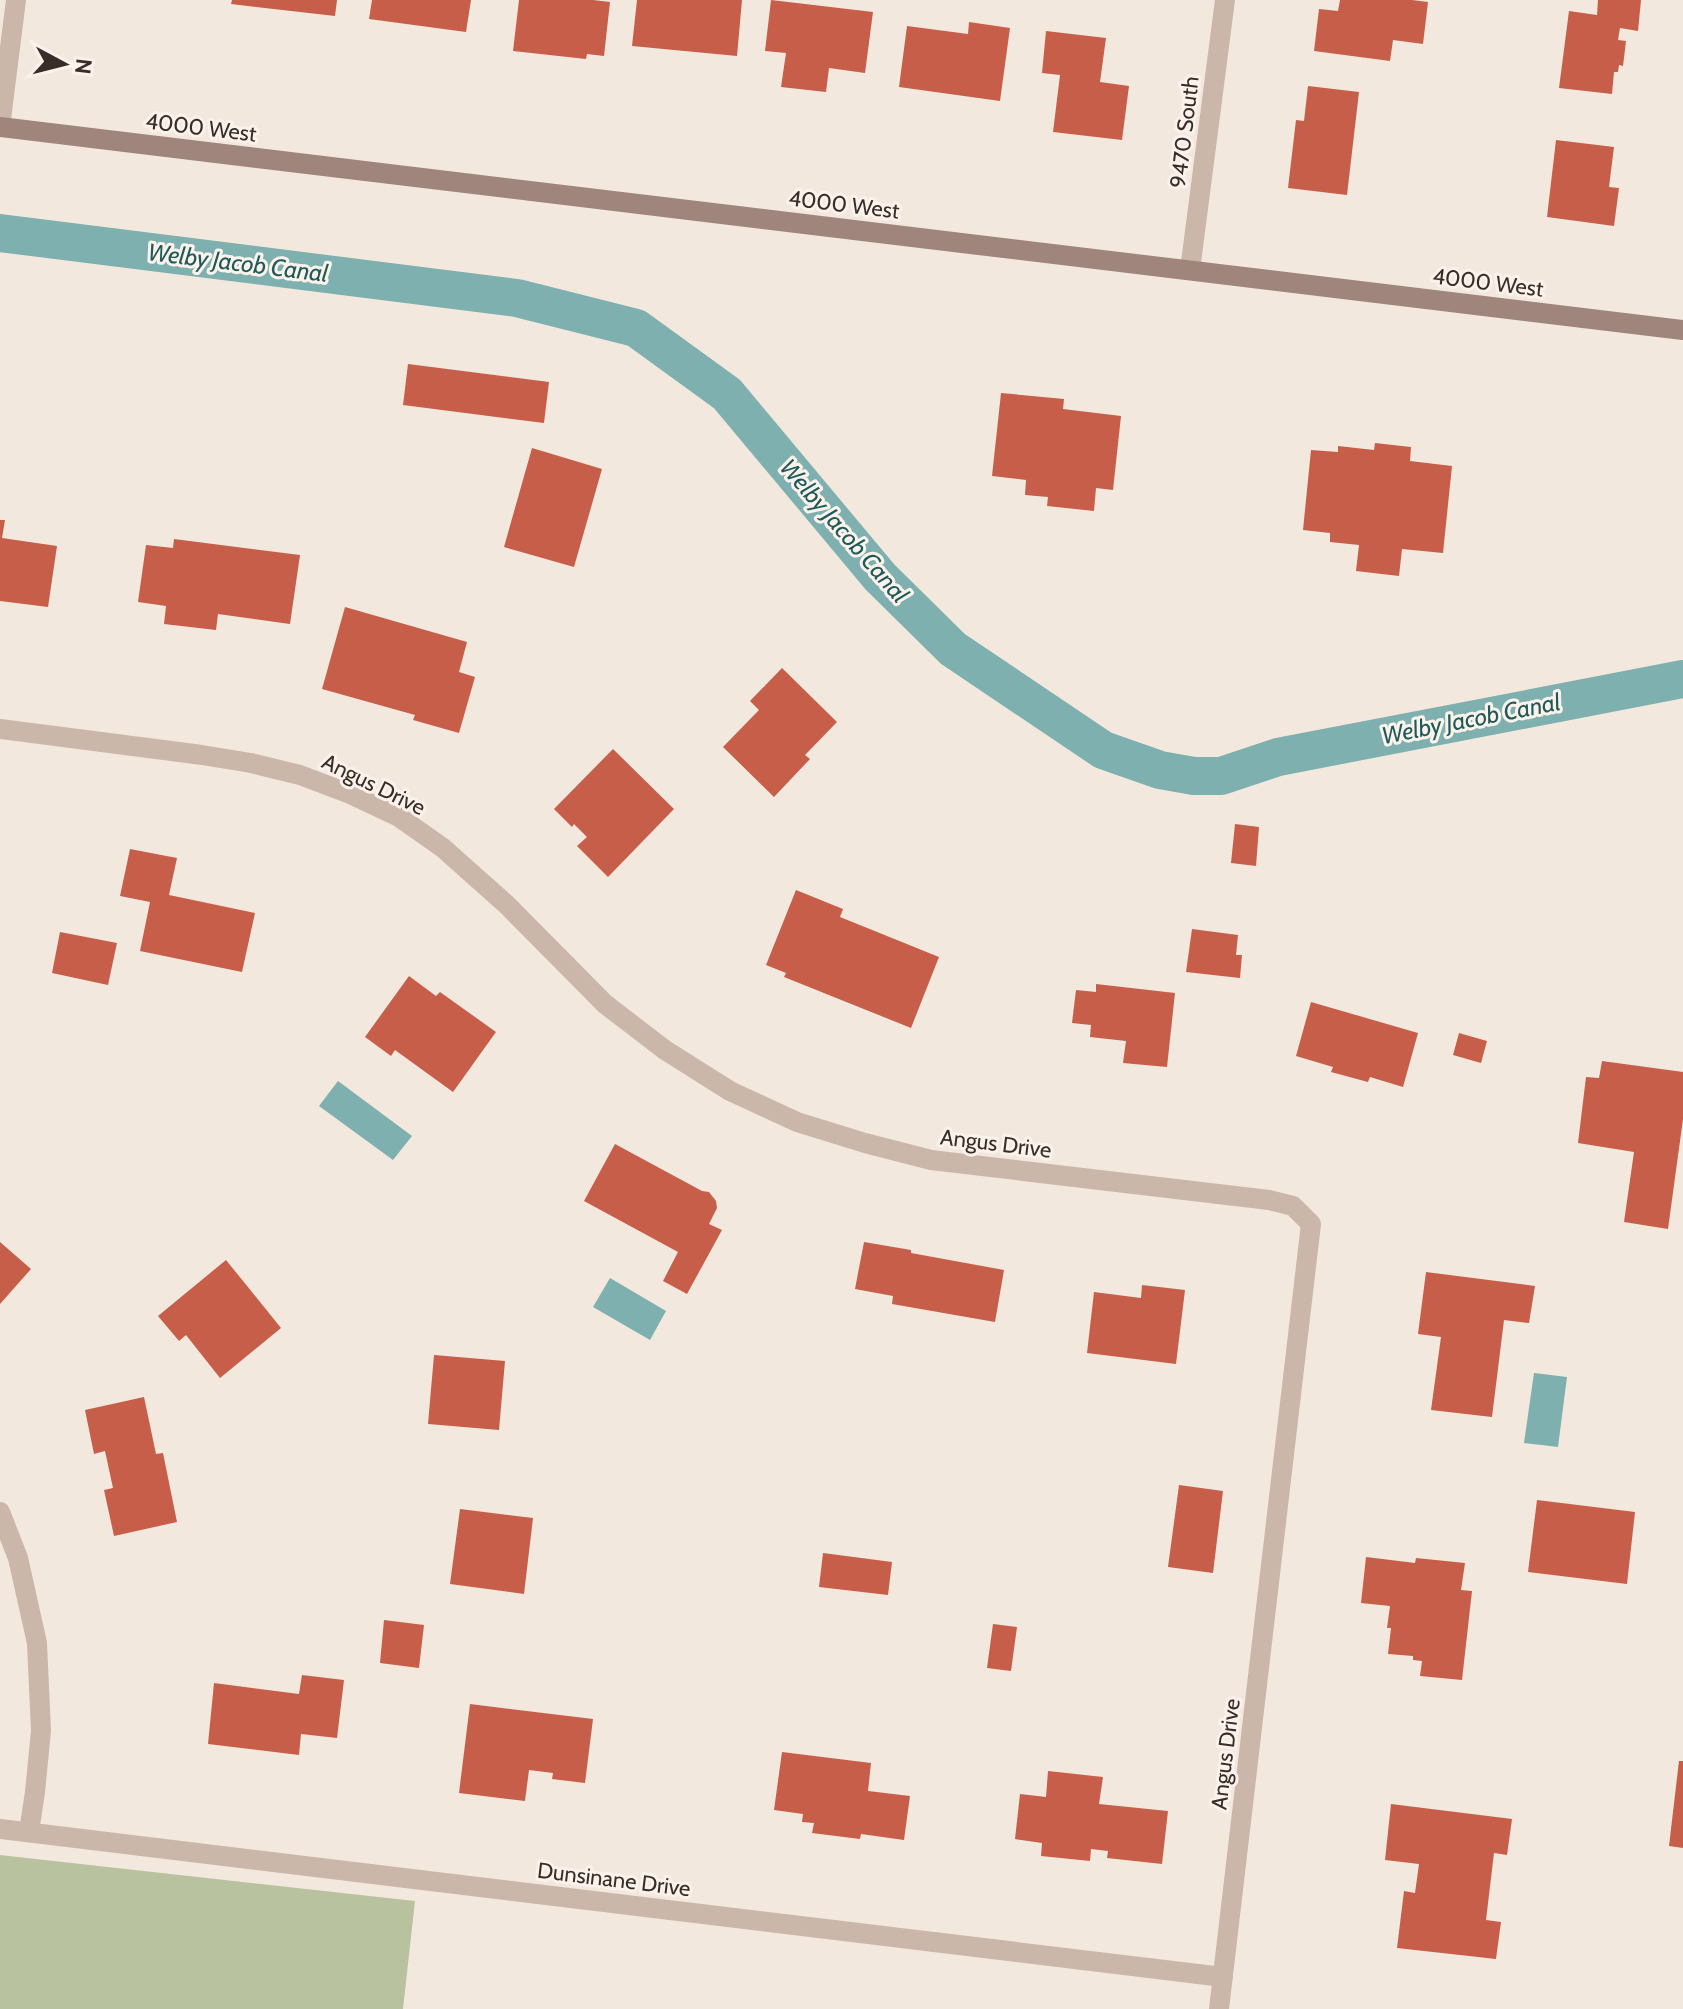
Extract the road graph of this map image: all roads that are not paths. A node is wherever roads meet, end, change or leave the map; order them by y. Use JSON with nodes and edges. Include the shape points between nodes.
{"nodes":[{"id":1,"x":16,"y":0,"type":"edge"},
{"id":2,"x":1225,"y":0,"type":"edge"},
{"id":3,"x":0,"y":127,"type":"edge"},
{"id":4,"x":1190,"y":270,"type":"junction"},
{"id":5,"x":1683,"y":330,"type":"edge"},
{"id":6,"x":0,"y":729,"type":"edge"},
{"id":7,"x":0,"y":1512,"type":"edge"},
{"id":8,"x":0,"y":1829,"type":"edge"},
{"id":9,"x":29,"y":1832,"type":"junction"},
{"id":10,"x":1223,"y":1977,"type":"junction"},
{"id":11,"x":1219,"y":2009,"type":"edge"}],
"edges":[{"from":1,"to":3,"type":"street"},
{"from":2,"to":4,"type":"street","name":"9470 South"},
{"from":3,"to":4,"type":"main road","name":"4000 West"},
{"from":4,"to":5,"type":"main road","name":"4000 West"},
{"from":6,"to":10,"type":"street","name":"Angus Drive","via":[[251,763],[300,775],[399,817],[443,848],[605,1004],[665,1050],[730,1091],[797,1122],[931,1160],[1269,1200],[1293,1206],[1311,1224]]},
{"from":7,"to":9,"type":"street","via":[[18,1558],[37,1643],[41,1731]]},
{"from":8,"to":9,"type":"street","name":"Dunsinane Drive"},
{"from":9,"to":10,"type":"street","name":"Dunsinane Drive"},
{"from":10,"to":11,"type":"street","name":"Angus Drive"}]}
